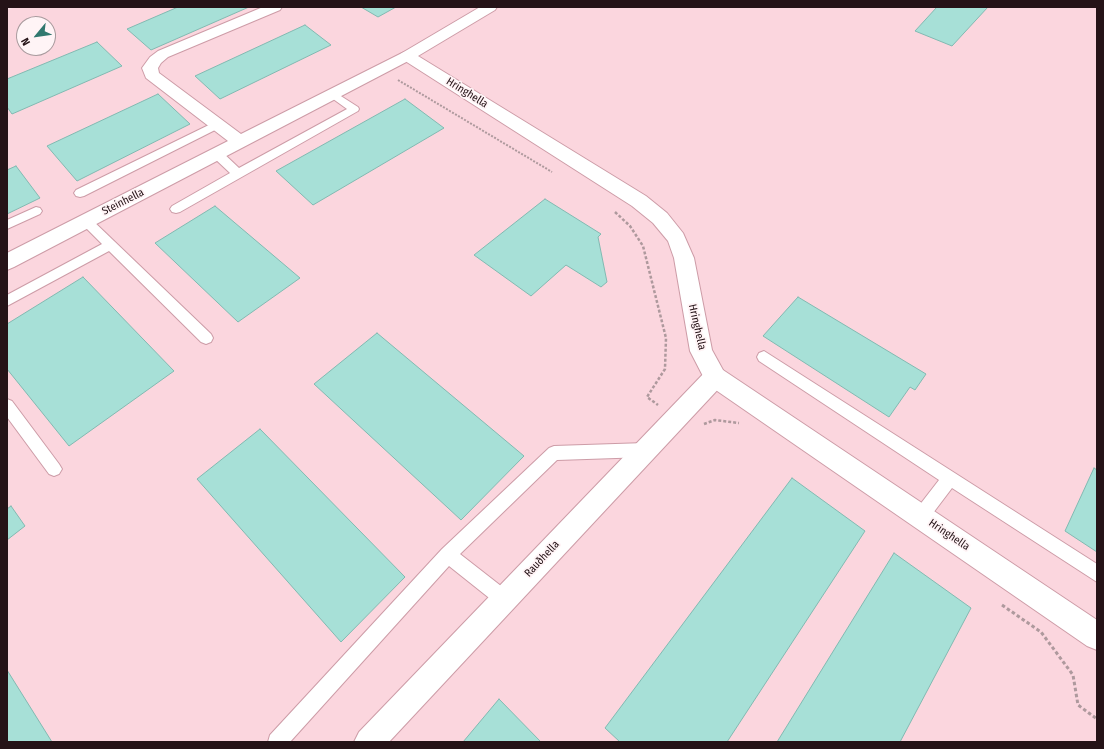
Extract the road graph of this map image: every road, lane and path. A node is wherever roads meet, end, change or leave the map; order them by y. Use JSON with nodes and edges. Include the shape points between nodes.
{"nodes":[{"id":1,"x":275,"y":7,"type":"edge"},
{"id":2,"x":490,"y":7,"type":"edge"},
{"id":3,"x":407,"y":56,"type":"junction"},
{"id":4,"x":333,"y":94,"type":"junction"},
{"id":5,"x":217,"y":125,"type":"junction"},
{"id":6,"x":240,"y":142,"type":"junction"},
{"id":7,"x":217,"y":154,"type":"junction"},
{"id":8,"x":238,"y":174,"type":"junction"},
{"id":9,"x":80,"y":192,"type":"dead end"},
{"id":10,"x":176,"y":209,"type":"dead end"},
{"id":11,"x":36,"y":211,"type":"dead end"},
{"id":12,"x":86,"y":221,"type":"junction"},
{"id":13,"x":7,"y":225,"type":"edge"},
{"id":14,"x":110,"y":245,"type":"junction"},
{"id":15,"x":7,"y":262,"type":"edge"},
{"id":16,"x":7,"y":300,"type":"edge"},
{"id":17,"x":206,"y":338,"type":"dead end"},
{"id":18,"x":764,"y":356,"type":"dead end"},
{"id":19,"x":714,"y":377,"type":"junction"},
{"id":20,"x":7,"y":406,"type":"edge"},
{"id":21,"x":646,"y":450,"type":"junction"},
{"id":22,"x":54,"y":469,"type":"dead end"},
{"id":23,"x":950,"y":478,"type":"junction"},
{"id":24,"x":921,"y":516,"type":"junction"},
{"id":25,"x":448,"y":555,"type":"junction"},
{"id":26,"x":1097,"y":574,"type":"edge"},
{"id":27,"x":504,"y":599,"type":"junction"},
{"id":28,"x":1097,"y":636,"type":"edge"},
{"id":29,"x":372,"y":741,"type":"edge"},
{"id":30,"x":277,"y":742,"type":"edge"}],
"edges":[{"from":1,"to":5,"type":"street","via":[[163,54],[152,64],[152,75]]},
{"from":2,"to":3,"type":"street"},
{"from":3,"to":4,"type":"street","name":"Steinhella"},
{"from":3,"to":19,"type":"street","name":"Hringhella","via":[[632,196],[660,218],[676,238],[684,258],[701,351]]},
{"from":4,"to":6,"type":"street","name":"Steinhella"},
{"from":4,"to":8,"type":"lane","via":[[354,109]]},
{"from":5,"to":6,"type":"street"},
{"from":5,"to":9,"type":"lane"},
{"from":6,"to":7,"type":"street","name":"Steinhella"},
{"from":7,"to":8,"type":"lane"},
{"from":7,"to":12,"type":"street","name":"Steinhella"},
{"from":8,"to":10,"type":"lane"},
{"from":11,"to":13,"type":"lane"},
{"from":12,"to":14,"type":"lane"},
{"from":12,"to":15,"type":"street","name":"Steinhella"},
{"from":14,"to":16,"type":"lane"},
{"from":14,"to":17,"type":"lane"},
{"from":18,"to":23,"type":"lane"},
{"from":19,"to":21,"type":"street","name":"Rauðhella"},
{"from":19,"to":24,"type":"street","name":"Hringhella"},
{"from":20,"to":22,"type":"lane"},
{"from":21,"to":25,"type":"lane","via":[[554,453]]},
{"from":21,"to":27,"type":"street","name":"Rauðhella"},
{"from":23,"to":24,"type":"lane"},
{"from":23,"to":26,"type":"lane"},
{"from":24,"to":28,"type":"street","name":"Hringhella"},
{"from":25,"to":27,"type":"lane"},
{"from":25,"to":30,"type":"lane"},
{"from":27,"to":29,"type":"street","name":"Rauðhella"}]}
